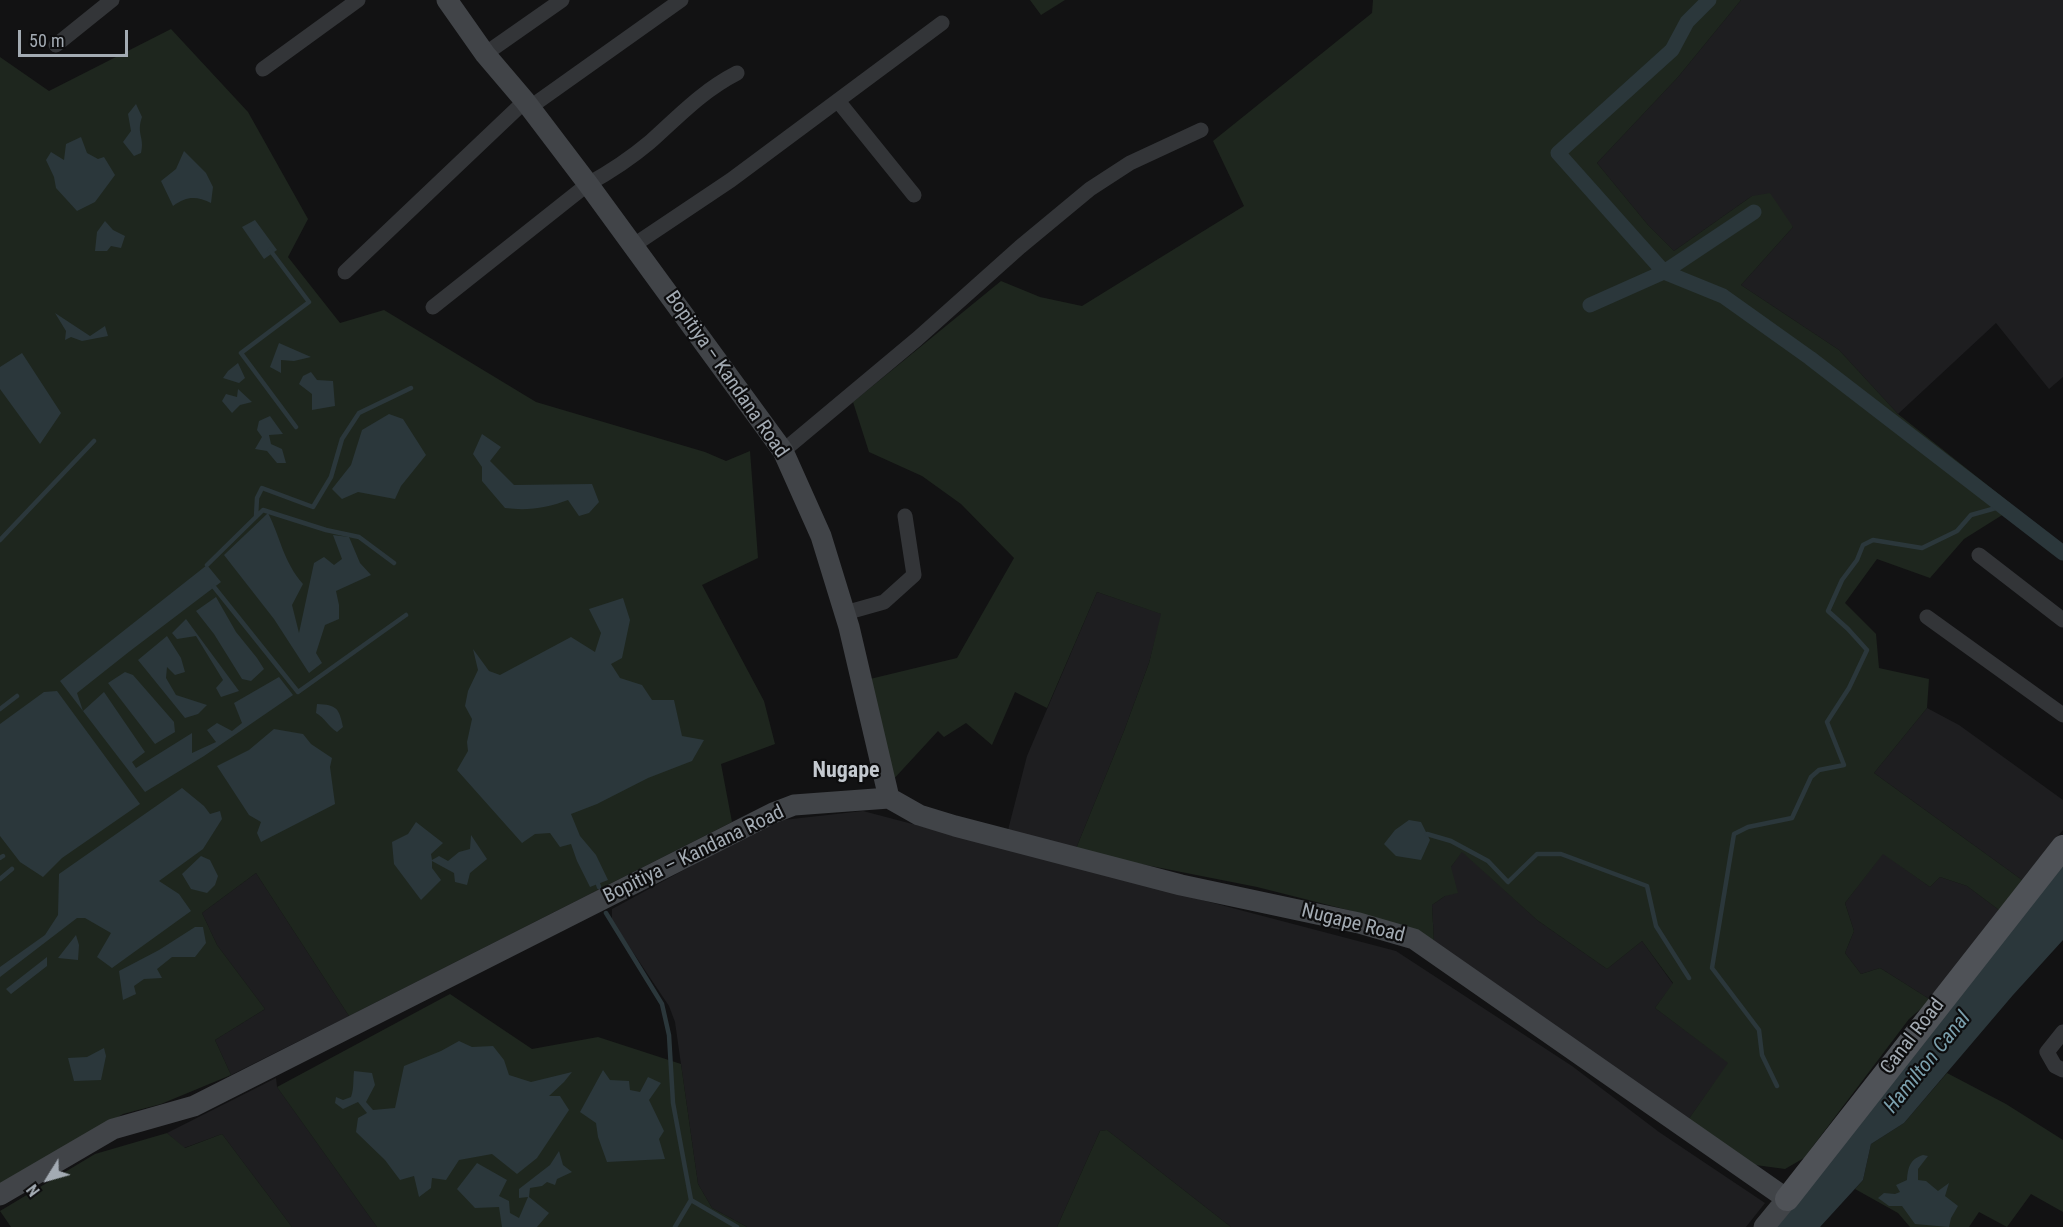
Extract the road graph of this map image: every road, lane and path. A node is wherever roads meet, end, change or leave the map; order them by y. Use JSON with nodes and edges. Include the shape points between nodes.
{"nodes":[{"id":1,"x":112,"y":0,"type":"edge"},
{"id":2,"x":358,"y":0,"type":"edge"},
{"id":3,"x":447,"y":0,"type":"edge"},
{"id":4,"x":562,"y":0,"type":"edge"},
{"id":5,"x":681,"y":0,"type":"edge"},
{"id":6,"x":942,"y":23,"type":"dead end"},
{"id":7,"x":56,"y":45,"type":"dead end"},
{"id":8,"x":485,"y":54,"type":"junction"},
{"id":9,"x":263,"y":69,"type":"dead end"},
{"id":10,"x":737,"y":73,"type":"dead end"},
{"id":11,"x":838,"y":101,"type":"junction"},
{"id":12,"x":527,"y":104,"type":"junction"},
{"id":13,"x":1201,"y":130,"type":"dead end"},
{"id":14,"x":588,"y":184,"type":"junction"},
{"id":15,"x":914,"y":195,"type":"dead end"},
{"id":16,"x":634,"y":245,"type":"junction"},
{"id":17,"x":345,"y":272,"type":"dead end"},
{"id":18,"x":434,"y":307,"type":"dead end"},
{"id":19,"x":783,"y":451,"type":"junction"},
{"id":20,"x":905,"y":516,"type":"dead end"},
{"id":21,"x":1979,"y":555,"type":"dead end"},
{"id":22,"x":845,"y":613,"type":"junction"},
{"id":23,"x":1927,"y":617,"type":"dead end"},
{"id":24,"x":2063,"y":620,"type":"edge"},
{"id":25,"x":2063,"y":715,"type":"edge"},
{"id":26,"x":889,"y":798,"type":"junction"},
{"id":27,"x":2063,"y":847,"type":"edge"},
{"id":28,"x":2063,"y":1032,"type":"edge"},
{"id":29,"x":2063,"y":1070,"type":"edge"},
{"id":30,"x":0,"y":1195,"type":"edge"},
{"id":31,"x":1787,"y":1199,"type":"junction"},
{"id":32,"x":1764,"y":1227,"type":"edge"}],
"edges":[{"from":1,"to":7,"type":"street"},
{"from":2,"to":9,"type":"street"},
{"from":3,"to":8,"type":"main road","name":"Bopitiya – Kandana Road"},
{"from":4,"to":8,"type":"street"},
{"from":5,"to":12,"type":"street"},
{"from":6,"to":11,"type":"street"},
{"from":8,"to":12,"type":"main road","name":"Bopitiya – Kandana Road"},
{"from":10,"to":14,"type":"street","via":[[716,84],[648,143]]},
{"from":11,"to":15,"type":"street"},
{"from":11,"to":16,"type":"street"},
{"from":12,"to":14,"type":"main road","name":"Bopitiya – Kandana Road"},
{"from":12,"to":17,"type":"street"},
{"from":13,"to":19,"type":"street","via":[[1130,163],[1090,189]]},
{"from":14,"to":16,"type":"main road","name":"Bopitiya – Kandana Road"},
{"from":14,"to":18,"type":"street"},
{"from":16,"to":19,"type":"main road","name":"Bopitiya – Kandana Road"},
{"from":19,"to":22,"type":"main road","name":"Bopitiya – Kandana Road","via":[[821,536]]},
{"from":20,"to":22,"type":"street","via":[[914,575],[884,602]]},
{"from":21,"to":24,"type":"street"},
{"from":22,"to":26,"type":"main road","name":"Bopitiya – Kandana Road"},
{"from":23,"to":25,"type":"street"},
{"from":26,"to":30,"type":"main road","name":"Bopitiya – Kandana Road","via":[[795,805],[773,813],[194,1106],[113,1129]]},
{"from":26,"to":31,"type":"main road","name":"Nugape Road","via":[[919,815],[955,826],[1181,885],[1359,923],[1414,939]]},
{"from":27,"to":31,"type":"main road","name":"Canal Road"},
{"from":28,"to":29,"type":"street","via":[[2047,1052],[2055,1066]]},
{"from":31,"to":32,"type":"main road","name":"Canal Road"}]}
